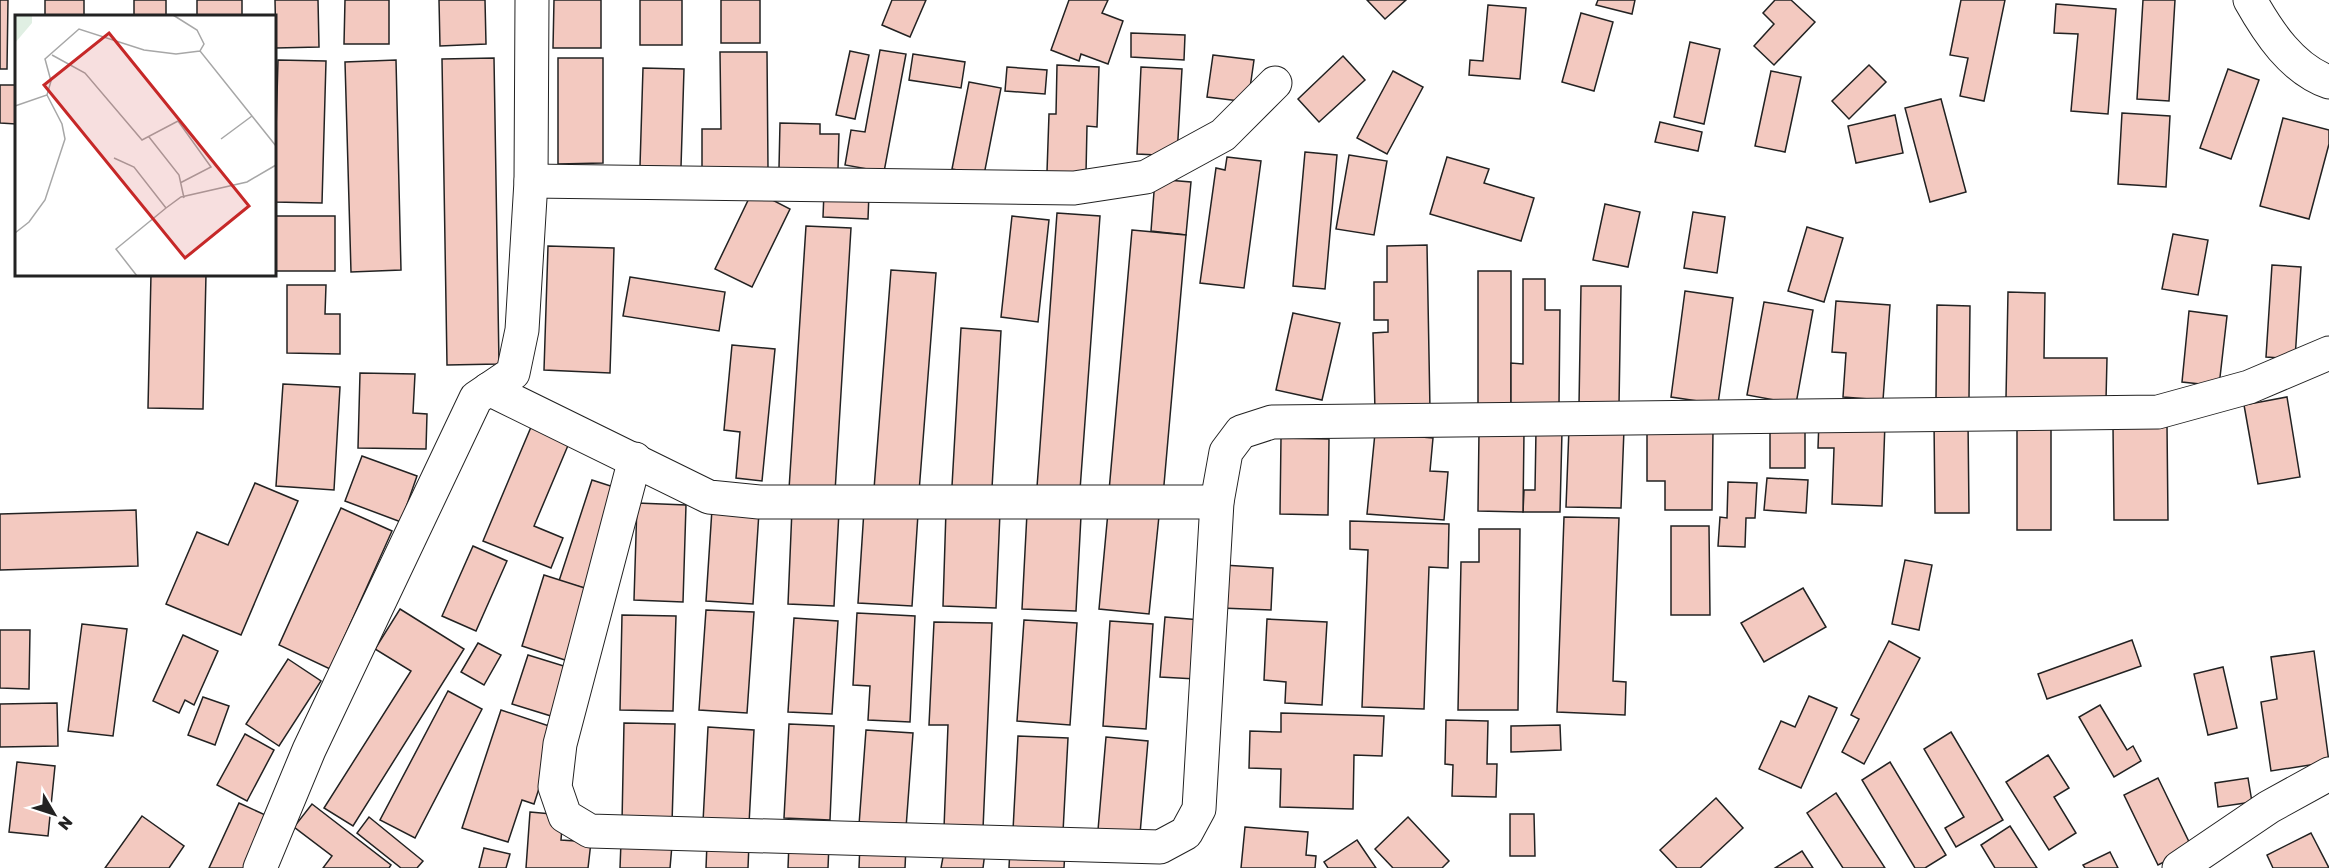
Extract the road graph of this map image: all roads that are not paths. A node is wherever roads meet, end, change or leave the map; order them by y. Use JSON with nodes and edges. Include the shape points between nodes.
{"nodes":[{"id":1,"x":532,"y":0,"type":"edge"},
{"id":2,"x":2250,"y":0,"type":"edge"},
{"id":3,"x":2329,"y":82,"type":"edge"},
{"id":4,"x":1275,"y":83,"type":"dead end"},
{"id":5,"x":531,"y":181,"type":"junction"},
{"id":6,"x":2329,"y":353,"type":"edge"},
{"id":7,"x":489,"y":389,"type":"junction"},
{"id":8,"x":635,"y":459,"type":"junction"},
{"id":9,"x":1217,"y":502,"type":"junction"},
{"id":10,"x":2329,"y":774,"type":"edge"},
{"id":11,"x":260,"y":868,"type":"edge"},
{"id":12,"x":2179,"y":868,"type":"edge"}],
"edges":[{"from":1,"to":5,"type":"street"},
{"from":2,"to":3,"type":"street","via":[[2266,28],[2294,59]]},
{"from":4,"to":5,"type":"street","via":[[1223,135],[1146,177],[1074,188]]},
{"from":5,"to":7,"type":"street","via":[[522,330],[513,373]]},
{"from":6,"to":9,"type":"street","via":[[2250,387],[2158,412],[1272,422],[1241,432],[1226,452]]},
{"from":7,"to":8,"type":"street"},
{"from":7,"to":11,"type":"street","via":[[476,398],[471,408],[309,750]]},
{"from":8,"to":9,"type":"street","via":[[709,497],[759,502]]},
{"from":8,"to":9,"type":"street","via":[[560,744],[555,787],[566,816],[591,831],[1160,847],[1186,833],[1199,809]]},
{"from":10,"to":12,"type":"street","via":[[2269,807]]}]}
